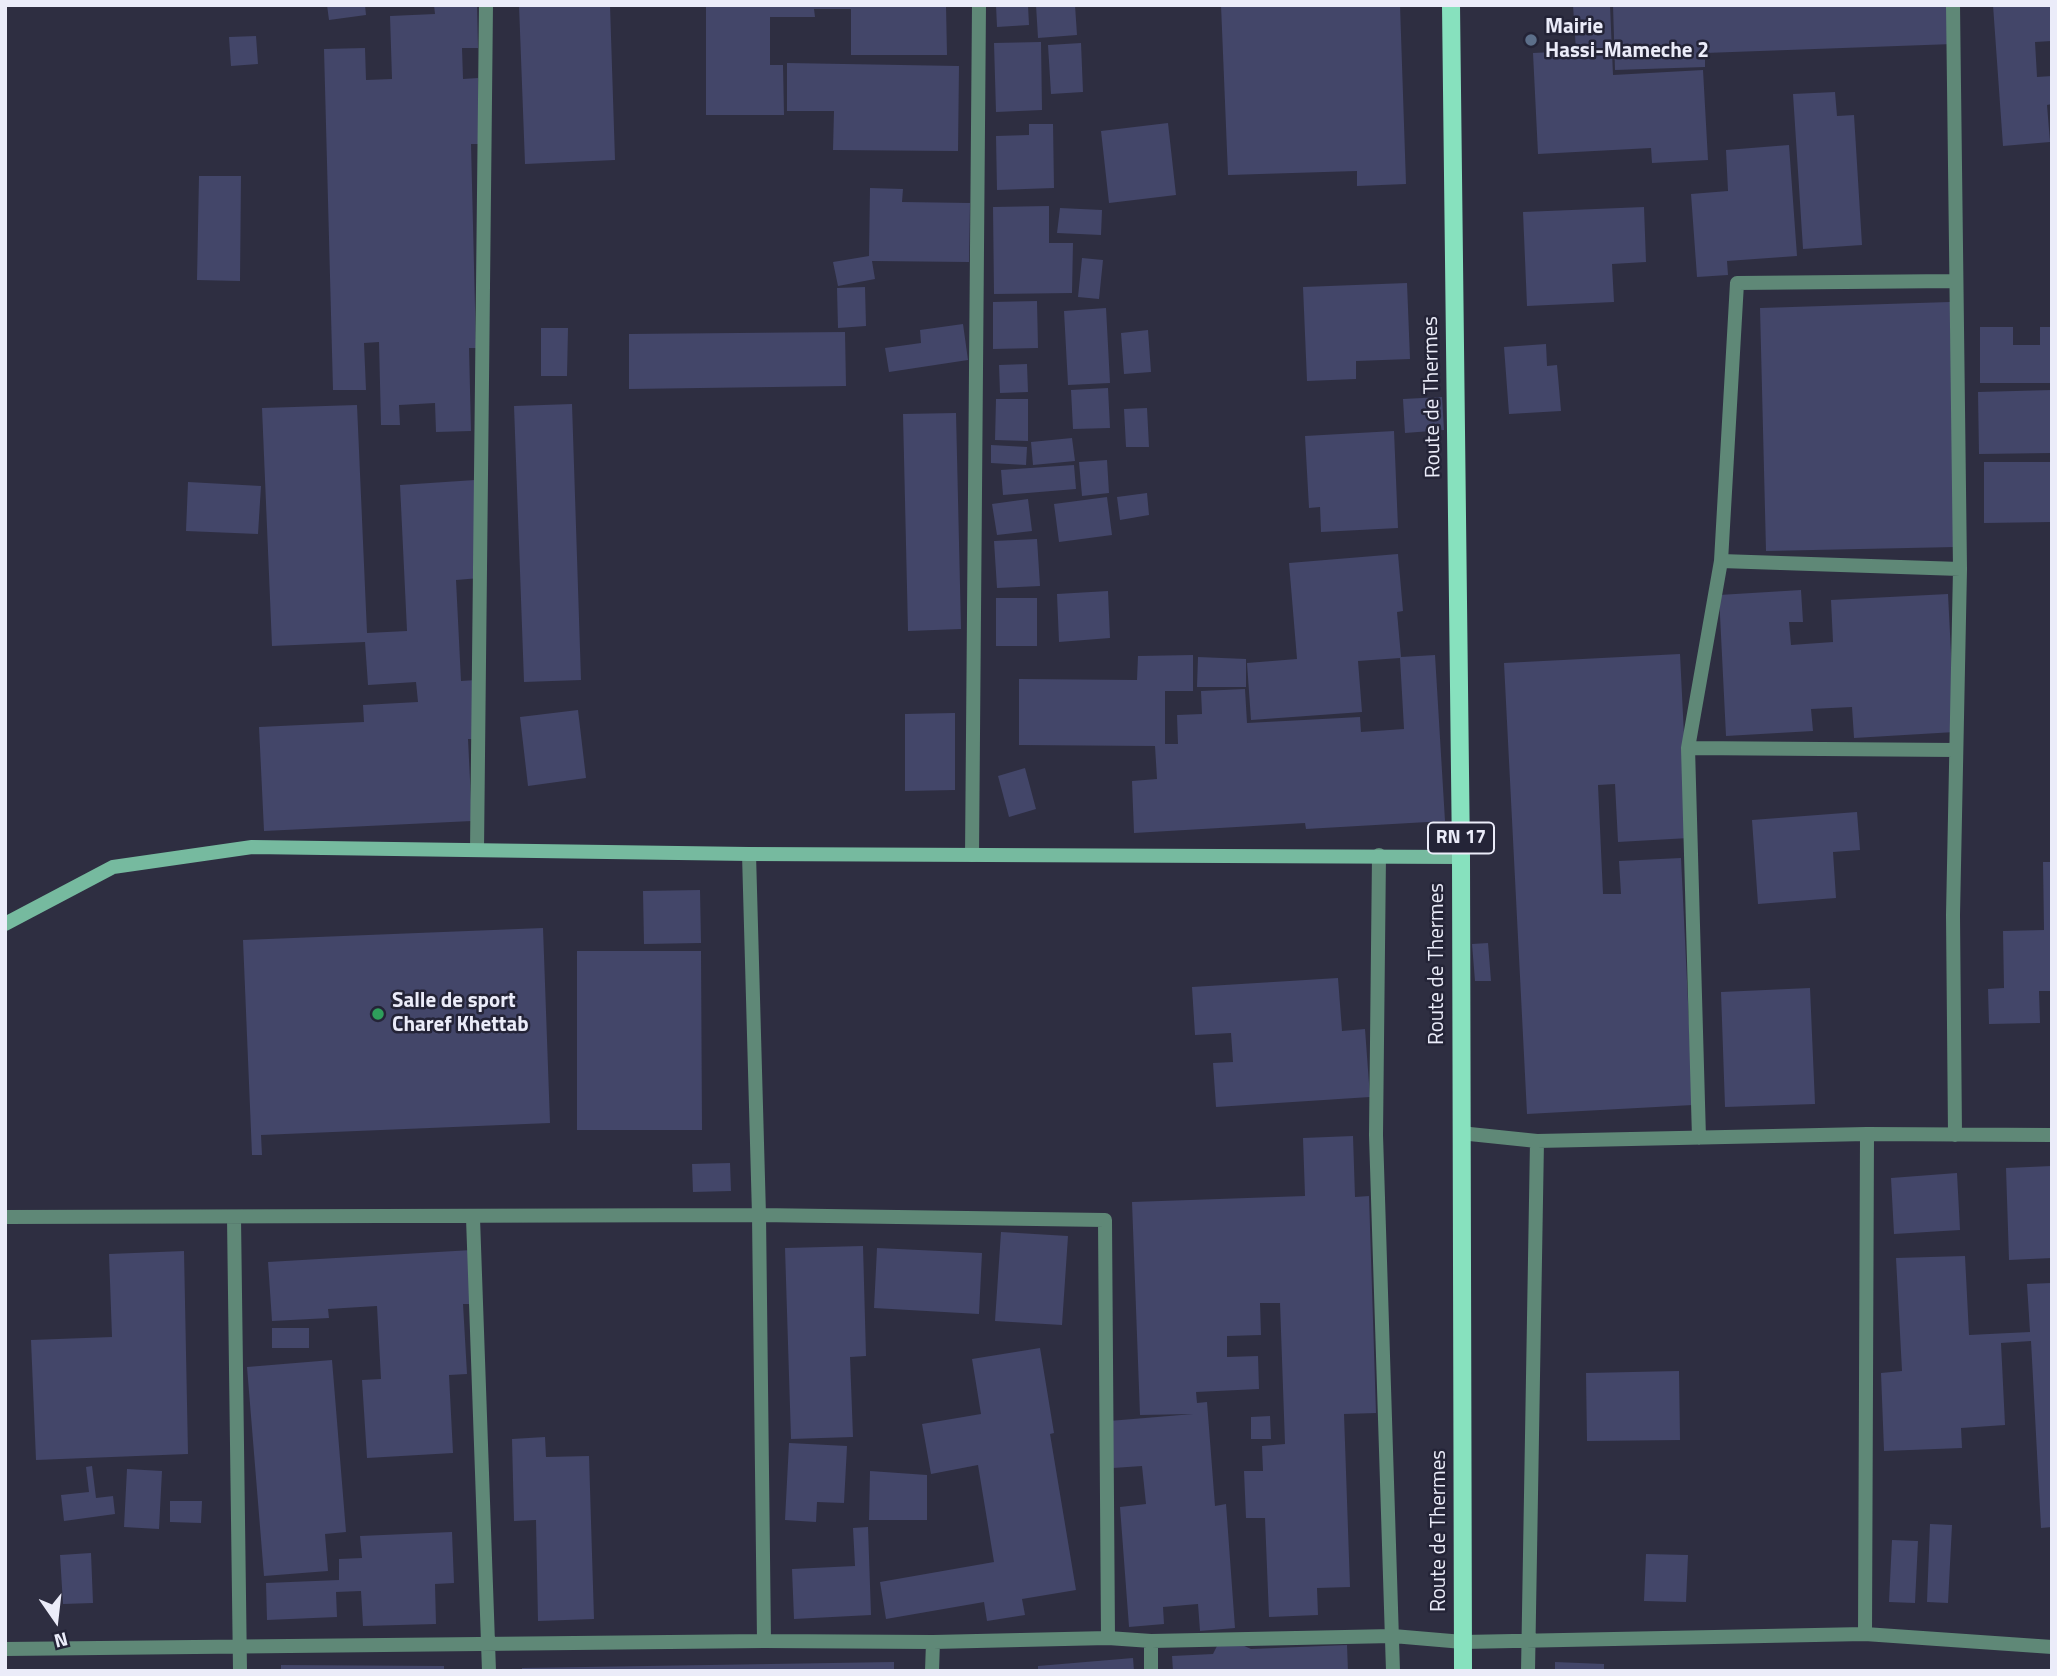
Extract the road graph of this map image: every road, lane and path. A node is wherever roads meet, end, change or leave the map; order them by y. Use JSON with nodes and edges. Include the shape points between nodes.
{"nodes":[{"id":1,"x":486,"y":5,"type":"edge"},
{"id":2,"x":979,"y":5,"type":"edge"},
{"id":3,"x":1451,"y":5,"type":"edge"},
{"id":4,"x":1953,"y":5,"type":"edge"},
{"id":5,"x":1954,"y":281,"type":"junction"},
{"id":6,"x":1721,"y":561,"type":"junction"},
{"id":7,"x":1960,"y":569,"type":"junction"},
{"id":8,"x":1688,"y":748,"type":"junction"},
{"id":9,"x":1956,"y":750,"type":"junction"},
{"id":10,"x":477,"y":849,"type":"junction"},
{"id":11,"x":749,"y":854,"type":"junction"},
{"id":12,"x":972,"y":855,"type":"junction"},
{"id":13,"x":1379,"y":855,"type":"junction"},
{"id":14,"x":1461,"y":858,"type":"junction"},
{"id":15,"x":5,"y":924,"type":"edge"},
{"id":16,"x":1460,"y":1133,"type":"junction"},
{"id":17,"x":1867,"y":1135,"type":"junction"},
{"id":18,"x":1955,"y":1135,"type":"junction"},
{"id":19,"x":2052,"y":1135,"type":"edge"},
{"id":20,"x":1699,"y":1138,"type":"junction"},
{"id":21,"x":1537,"y":1141,"type":"junction"},
{"id":22,"x":759,"y":1215,"type":"junction"},
{"id":23,"x":5,"y":1217,"type":"edge"},
{"id":24,"x":234,"y":1218,"type":"junction"},
{"id":25,"x":472,"y":1218,"type":"junction"},
{"id":26,"x":1865,"y":1634,"type":"junction"},
{"id":27,"x":1393,"y":1636,"type":"junction"},
{"id":28,"x":1108,"y":1638,"type":"junction"},
{"id":29,"x":764,"y":1641,"type":"junction"},
{"id":30,"x":1151,"y":1641,"type":"junction"},
{"id":31,"x":1528,"y":1641,"type":"junction"},
{"id":32,"x":933,"y":1642,"type":"junction"},
{"id":33,"x":1463,"y":1642,"type":"junction"},
{"id":34,"x":487,"y":1644,"type":"junction"},
{"id":35,"x":2052,"y":1647,"type":"edge"},
{"id":36,"x":239,"y":1648,"type":"junction"},
{"id":37,"x":5,"y":1649,"type":"edge"},
{"id":38,"x":240,"y":1671,"type":"edge"},
{"id":39,"x":489,"y":1671,"type":"edge"},
{"id":40,"x":932,"y":1671,"type":"edge"},
{"id":41,"x":1151,"y":1671,"type":"edge"},
{"id":42,"x":1393,"y":1671,"type":"edge"},
{"id":43,"x":1463,"y":1671,"type":"edge"},
{"id":44,"x":1528,"y":1671,"type":"edge"}],
"edges":[{"from":1,"to":10,"type":"street"},
{"from":2,"to":12,"type":"street"},
{"from":3,"to":14,"type":"main road","name":"Route de Thermes","number":"RN 17"},
{"from":4,"to":5,"type":"street"},
{"from":5,"to":6,"type":"street","via":[[1737,282]]},
{"from":5,"to":7,"type":"street"},
{"from":6,"to":7,"type":"street"},
{"from":6,"to":8,"type":"street"},
{"from":7,"to":9,"type":"street"},
{"from":8,"to":9,"type":"street"},
{"from":8,"to":20,"type":"street"},
{"from":9,"to":18,"type":"street"},
{"from":10,"to":11,"type":"main road"},
{"from":10,"to":15,"type":"main road","via":[[252,847],[113,867]]},
{"from":11,"to":12,"type":"main road"},
{"from":11,"to":22,"type":"street"},
{"from":12,"to":13,"type":"main road"},
{"from":13,"to":14,"type":"main road"},
{"from":13,"to":27,"type":"street","via":[[1376,1135]]},
{"from":14,"to":16,"type":"main road","name":"Route de Thermes","number":"RN 17"},
{"from":16,"to":21,"type":"street"},
{"from":16,"to":33,"type":"main road","name":"Route de Thermes","number":"RN 17"},
{"from":17,"to":18,"type":"street"},
{"from":17,"to":20,"type":"street"},
{"from":17,"to":26,"type":"street"},
{"from":18,"to":19,"type":"street"},
{"from":20,"to":21,"type":"street"},
{"from":21,"to":31,"type":"street"},
{"from":22,"to":25,"type":"street"},
{"from":22,"to":28,"type":"street","via":[[1105,1220]]},
{"from":22,"to":29,"type":"street"},
{"from":23,"to":24,"type":"street"},
{"from":24,"to":25,"type":"street"},
{"from":24,"to":36,"type":"street"},
{"from":25,"to":34,"type":"street"},
{"from":26,"to":31,"type":"street"},
{"from":26,"to":35,"type":"street"},
{"from":27,"to":30,"type":"street"},
{"from":27,"to":33,"type":"street"},
{"from":27,"to":42,"type":"street"},
{"from":28,"to":30,"type":"street"},
{"from":28,"to":32,"type":"street"},
{"from":29,"to":32,"type":"street"},
{"from":29,"to":34,"type":"street"},
{"from":30,"to":41,"type":"street"},
{"from":31,"to":33,"type":"street"},
{"from":31,"to":44,"type":"street"},
{"from":32,"to":40,"type":"street"},
{"from":33,"to":43,"type":"main road","name":"Route de Thermes","number":"RN 17"},
{"from":34,"to":36,"type":"street"},
{"from":34,"to":39,"type":"street"},
{"from":36,"to":37,"type":"street"},
{"from":36,"to":38,"type":"street"}]}
